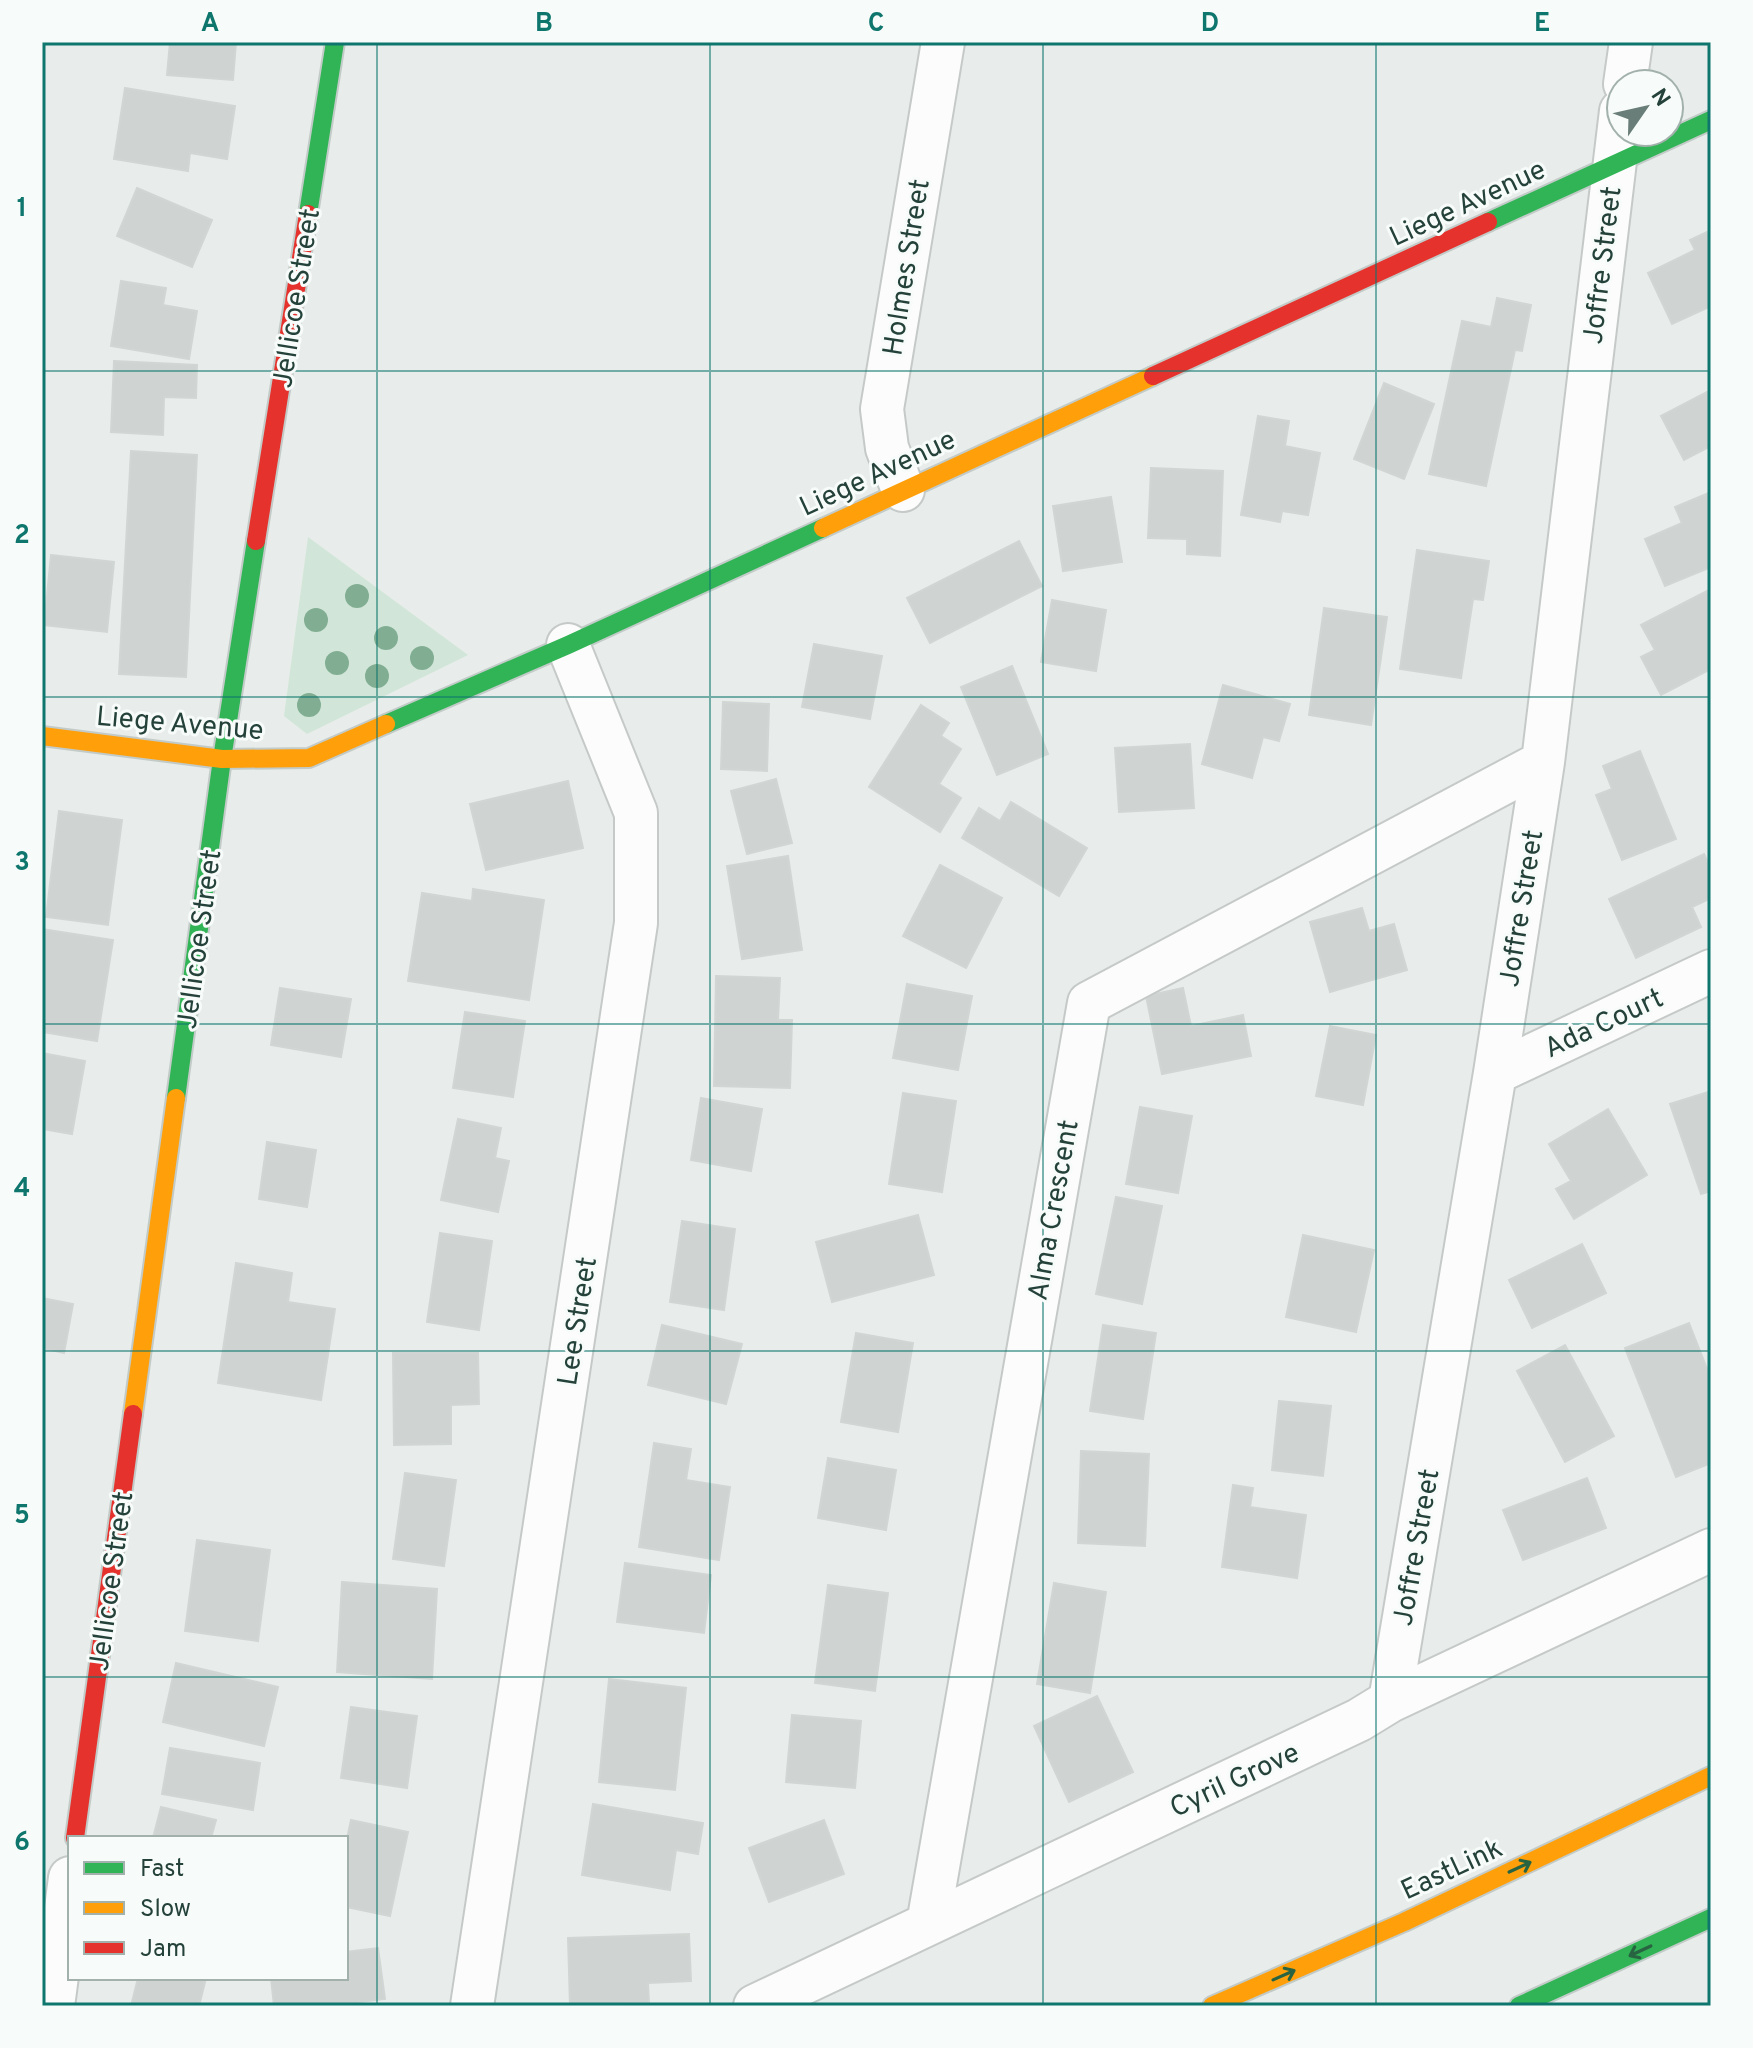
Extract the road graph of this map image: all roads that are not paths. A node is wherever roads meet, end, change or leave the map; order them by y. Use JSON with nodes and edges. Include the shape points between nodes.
{"nodes":[{"id":1,"x":335,"y":42,"type":"edge"},
{"id":2,"x":943,"y":42,"type":"edge"},
{"id":3,"x":1631,"y":42,"type":"edge"},
{"id":4,"x":1627,"y":68,"type":"edge"},
{"id":5,"x":1711,"y":120,"type":"edge"},
{"id":6,"x":1616,"y":148,"type":"edge"},
{"id":7,"x":1613,"y":166,"type":"junction"},
{"id":8,"x":903,"y":490,"type":"junction"},
{"id":9,"x":568,"y":645,"type":"junction"},
{"id":10,"x":42,"y":736,"type":"edge"},
{"id":11,"x":222,"y":759,"type":"junction"},
{"id":12,"x":1543,"y":762,"type":"junction"},
{"id":13,"x":1711,"y":971,"type":"edge"},
{"id":14,"x":1495,"y":1073,"type":"junction"},
{"id":15,"x":1711,"y":1550,"type":"edge"},
{"id":16,"x":1390,"y":1701,"type":"junction"},
{"id":17,"x":1711,"y":1776,"type":"edge"},
{"id":18,"x":75,"y":1836,"type":"edge"},
{"id":19,"x":68,"y":1893,"type":"edge"},
{"id":20,"x":1711,"y":1918,"type":"edge"},
{"id":21,"x":928,"y":1924,"type":"junction"},
{"id":22,"x":53,"y":2006,"type":"edge"},
{"id":23,"x":472,"y":2006,"type":"edge"},
{"id":24,"x":755,"y":2006,"type":"edge"},
{"id":25,"x":1212,"y":2006,"type":"edge"},
{"id":26,"x":1519,"y":2006,"type":"edge"}],
"edges":[{"from":1,"to":11,"type":"main road","name":"Jellicoe Street"},
{"from":2,"to":8,"type":"street","name":"Holmes Street","via":[[882,409],[887,448]]},
{"from":3,"to":4,"type":"street"},
{"from":5,"to":7,"type":"main road","name":"Liege Avenue"},
{"from":6,"to":7,"type":"street","name":"Joffre Street"},
{"from":7,"to":8,"type":"main road","name":"Liege Avenue"},
{"from":7,"to":12,"type":"street","name":"Joffre Street"},
{"from":8,"to":9,"type":"main road","name":"Liege Avenue"},
{"from":9,"to":11,"type":"main road","name":"Liege Avenue","via":[[309,758]]},
{"from":9,"to":23,"type":"street","name":"Lee Street","via":[[636,813],[636,923]]},
{"from":10,"to":11,"type":"main road","name":"Liege Avenue"},
{"from":11,"to":18,"type":"main road","name":"Jellicoe Street"},
{"from":12,"to":14,"type":"street","name":"Joffre Street"},
{"from":12,"to":21,"type":"street","name":"Alma Crescent","via":[[1089,1003]]},
{"from":13,"to":14,"type":"street","name":"Ada Court"},
{"from":14,"to":16,"type":"street","name":"Joffre Street"},
{"from":15,"to":16,"type":"street","name":"Cyril Grove"},
{"from":16,"to":21,"type":"street","name":"Cyril Grove"},
{"from":25,"to":17,"type":"main road","name":"EastLink","one_way":true,"via":[[1404,1922]]},
{"from":19,"to":22,"type":"street"},
{"from":20,"to":26,"type":"main road","one_way":true},
{"from":21,"to":24,"type":"street","name":"Cyril Grove"}]}
